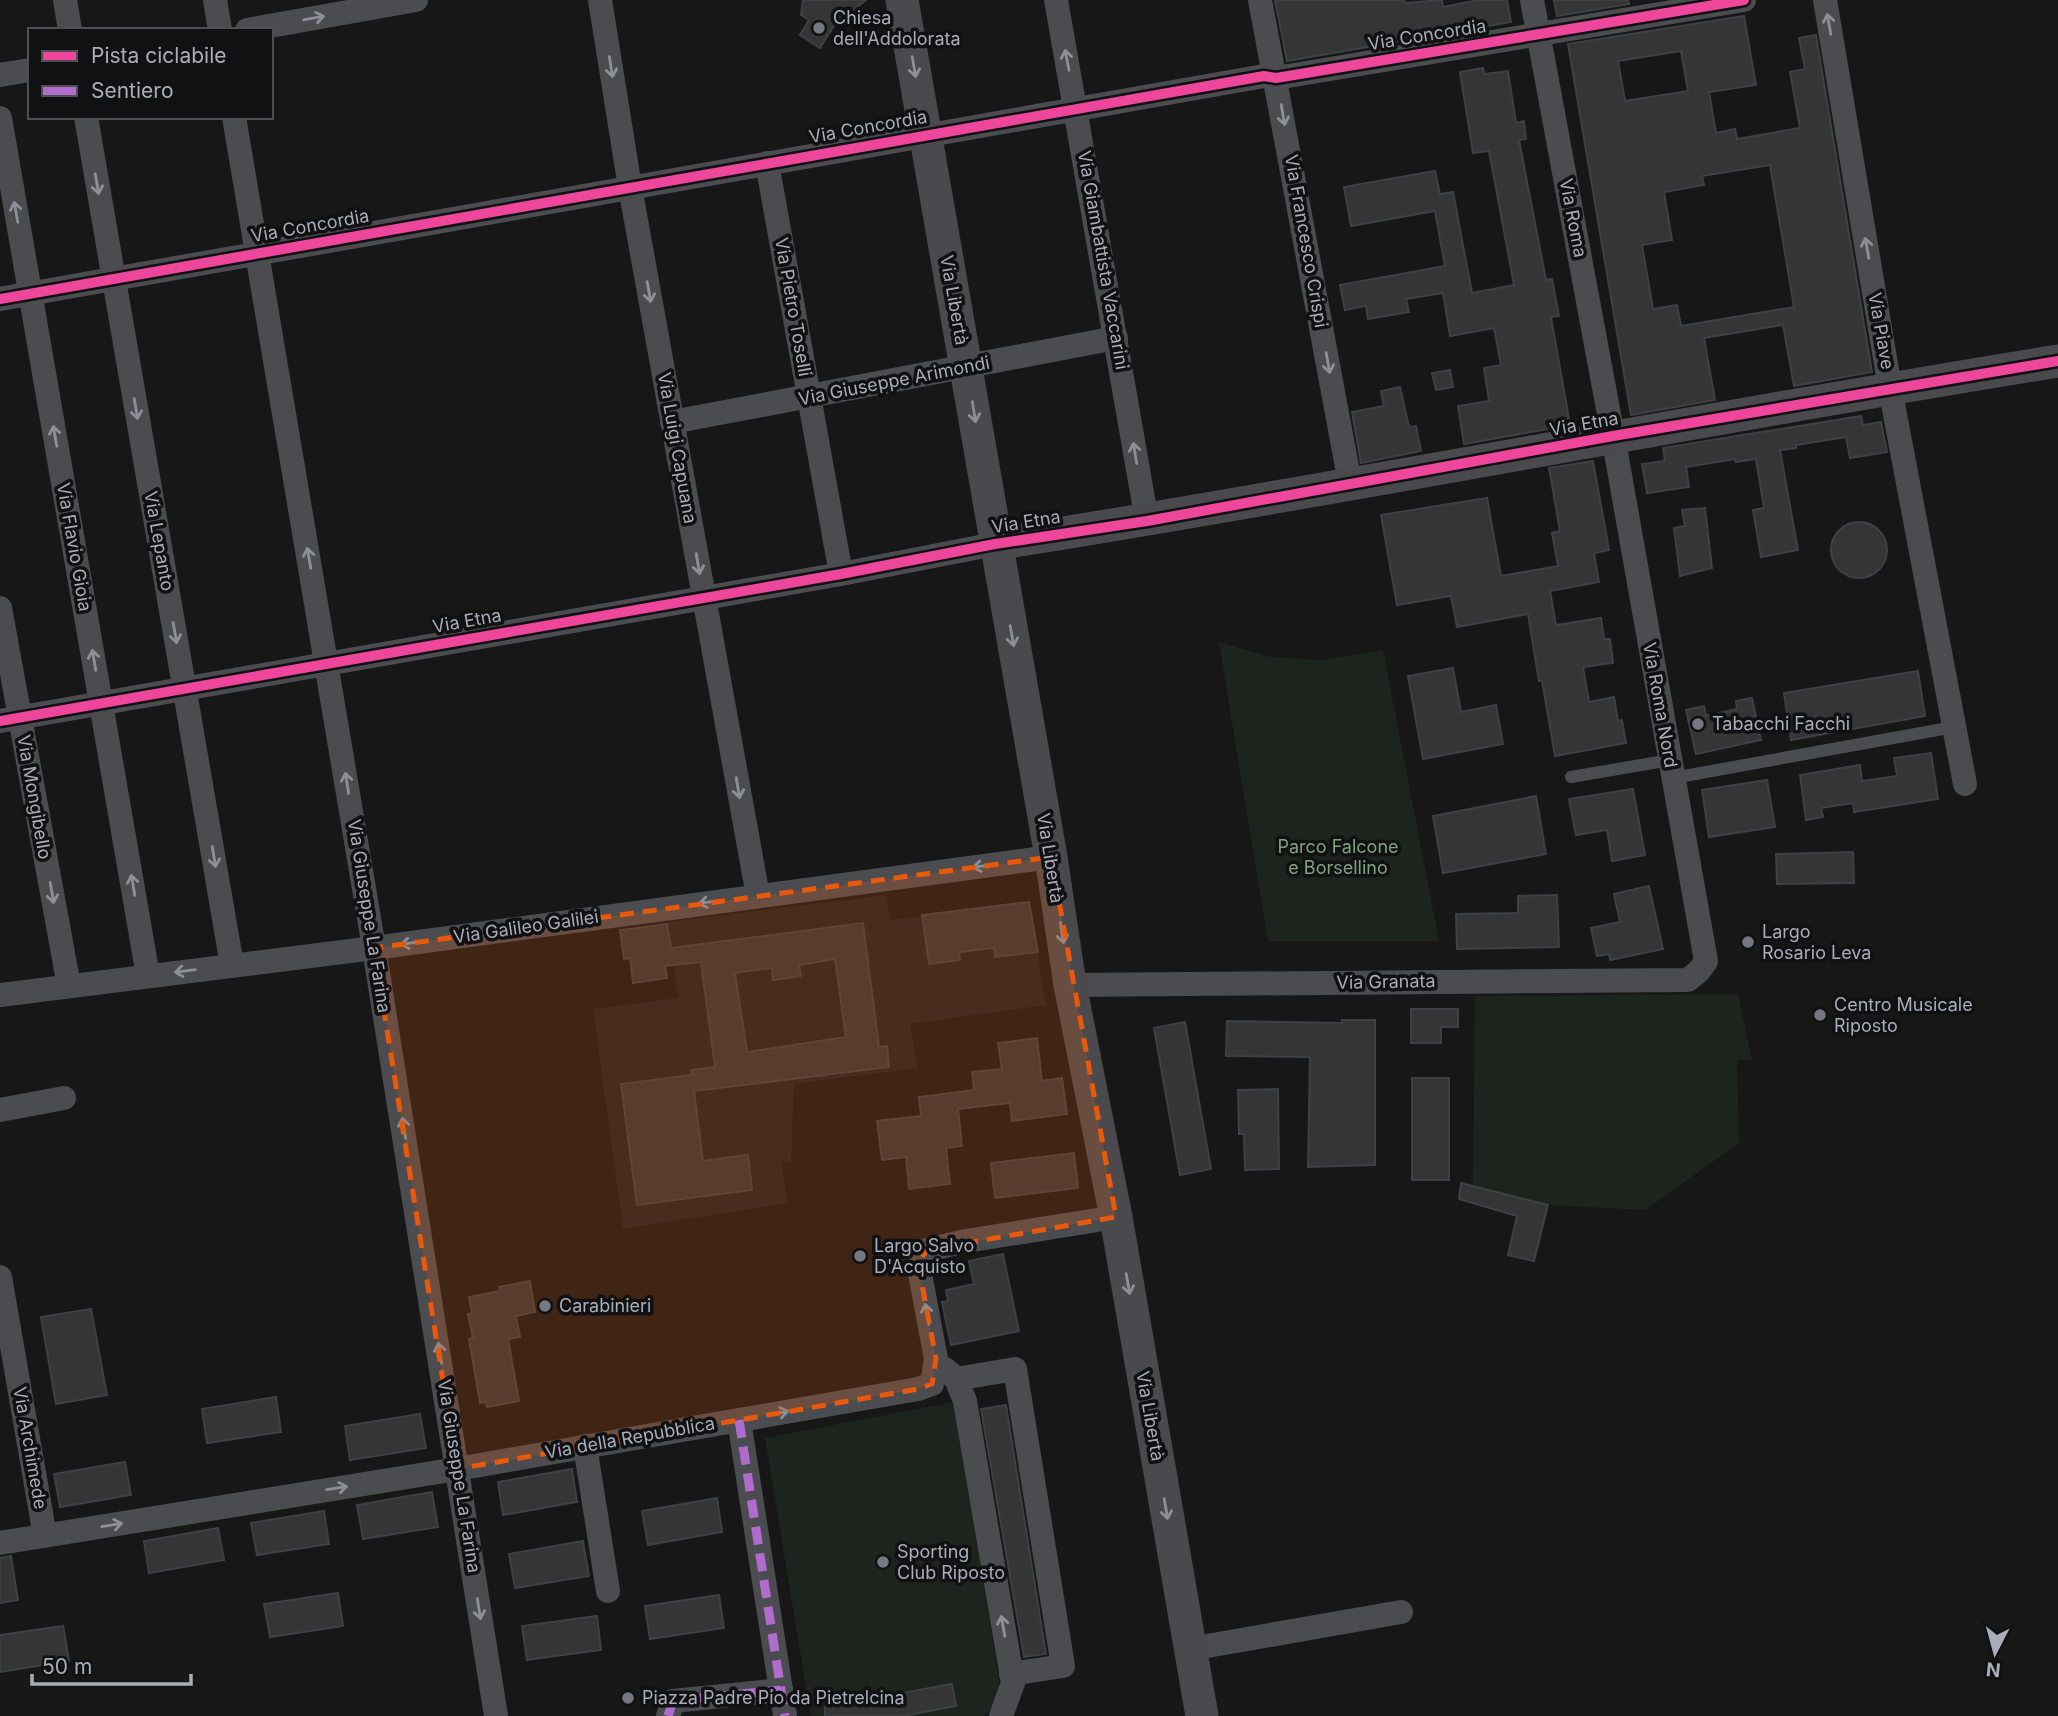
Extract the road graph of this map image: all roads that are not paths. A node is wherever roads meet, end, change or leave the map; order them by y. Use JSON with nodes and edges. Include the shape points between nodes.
{"nodes":[{"id":1,"x":65,"y":0,"type":"edge"},
{"id":2,"x":215,"y":0,"type":"edge"},
{"id":3,"x":416,"y":0,"type":"edge"},
{"id":4,"x":600,"y":0,"type":"edge"},
{"id":5,"x":902,"y":0,"type":"edge"},
{"id":6,"x":1056,"y":0,"type":"edge"},
{"id":7,"x":1260,"y":0,"type":"edge"},
{"id":8,"x":1532,"y":0,"type":"edge"},
{"id":9,"x":1744,"y":0,"type":"edge"},
{"id":10,"x":1825,"y":0,"type":"edge"},
{"id":11,"x":71,"y":28,"type":"edge"},
{"id":12,"x":220,"y":28,"type":"edge"},
{"id":13,"x":258,"y":28,"type":"edge"},
{"id":14,"x":1539,"y":34,"type":"junction"},
{"id":15,"x":28,"y":69,"type":"edge"},
{"id":16,"x":0,"y":75,"type":"edge"},
{"id":17,"x":1276,"y":78,"type":"junction"},
{"id":18,"x":1076,"y":107,"type":"junction"},
{"id":19,"x":0,"y":118,"type":"edge"},
{"id":20,"x":86,"y":119,"type":"edge"},
{"id":21,"x":234,"y":119,"type":"edge"},
{"id":22,"x":926,"y":135,"type":"junction"},
{"id":23,"x":767,"y":163,"type":"junction"},
{"id":24,"x":630,"y":187,"type":"junction"},
{"id":25,"x":256,"y":253,"type":"junction"},
{"id":26,"x":114,"y":280,"type":"junction"},
{"id":27,"x":30,"y":293,"type":"junction"},
{"id":28,"x":0,"y":299,"type":"edge"},
{"id":29,"x":1116,"y":338,"type":"junction"},
{"id":30,"x":2058,"y":361,"type":"edge"},
{"id":31,"x":966,"y":368,"type":"junction"},
{"id":32,"x":1890,"y":388,"type":"junction"},
{"id":33,"x":809,"y":397,"type":"junction"},
{"id":34,"x":672,"y":422,"type":"junction"},
{"id":35,"x":1613,"y":436,"type":"junction"},
{"id":36,"x":1350,"y":483,"type":"junction"},
{"id":37,"x":1147,"y":520,"type":"junction"},
{"id":38,"x":995,"y":544,"type":"junction"},
{"id":39,"x":841,"y":574,"type":"junction"},
{"id":40,"x":704,"y":597,"type":"junction"},
{"id":41,"x":0,"y":608,"type":"edge"},
{"id":42,"x":327,"y":664,"type":"junction"},
{"id":43,"x":184,"y":688,"type":"junction"},
{"id":44,"x":101,"y":703,"type":"junction"},
{"id":45,"x":10,"y":720,"type":"edge"},
{"id":46,"x":1955,"y":727,"type":"junction"},
{"id":47,"x":1672,"y":769,"type":"junction"},
{"id":48,"x":1571,"y":777,"type":"dead end"},
{"id":49,"x":1965,"y":784,"type":"dead end"},
{"id":50,"x":1051,"y":857,"type":"junction"},
{"id":51,"x":758,"y":896,"type":"junction"},
{"id":52,"x":374,"y":948,"type":"junction"},
{"id":53,"x":232,"y":965,"type":"junction"},
{"id":54,"x":1699,"y":971,"type":"joint"},
{"id":55,"x":148,"y":976,"type":"junction"},
{"id":56,"x":1070,"y":985,"type":"junction"},
{"id":57,"x":69,"y":986,"type":"junction"},
{"id":58,"x":0,"y":995,"type":"edge"},
{"id":59,"x":64,"y":1098,"type":"dead end"},
{"id":60,"x":0,"y":1110,"type":"edge"},
{"id":61,"x":1116,"y":1217,"type":"junction"},
{"id":62,"x":0,"y":1277,"type":"edge"},
{"id":63,"x":936,"y":1359,"type":"junction"},
{"id":64,"x":956,"y":1379,"type":"junction"},
{"id":65,"x":738,"y":1420,"type":"junction"},
{"id":66,"x":585,"y":1446,"type":"junction"},
{"id":67,"x":457,"y":1469,"type":"junction"},
{"id":68,"x":45,"y":1536,"type":"junction"},
{"id":69,"x":0,"y":1543,"type":"edge"},
{"id":70,"x":608,"y":1591,"type":"dead end"},
{"id":71,"x":1401,"y":1612,"type":"dead end"},
{"id":72,"x":1190,"y":1648,"type":"junction"},
{"id":73,"x":1011,"y":1674,"type":"junction"},
{"id":74,"x":781,"y":1690,"type":"junction"},
{"id":75,"x":496,"y":1716,"type":"edge"},
{"id":76,"x":667,"y":1716,"type":"edge"},
{"id":77,"x":785,"y":1716,"type":"edge"},
{"id":78,"x":1001,"y":1716,"type":"edge"},
{"id":79,"x":1202,"y":1716,"type":"edge"}],
"edges":[{"from":1,"to":11,"type":"street"},
{"from":2,"to":12,"type":"street"},
{"from":13,"to":3,"type":"street","one_way":true},
{"from":4,"to":24,"type":"street","name":"Via Luigi Capuana","one_way":true},
{"from":5,"to":22,"type":"street","name":"Via Libertà","one_way":true},
{"from":18,"to":6,"type":"street","name":"Via Giambattista Vaccarini","one_way":true},
{"from":7,"to":17,"type":"street","name":"Via Francesco Crispi"},
{"from":8,"to":14,"type":"street","name":"Via Roma"},
{"from":9,"to":14,"type":"street","name":"Via Concordia"},
{"from":32,"to":10,"type":"street","name":"Via Piave","one_way":true},
{"from":14,"to":17,"type":"street","name":"Via Concordia"},
{"from":14,"to":35,"type":"street","name":"Via Roma"},
{"from":15,"to":16,"type":"street"},
{"from":17,"to":18,"type":"street","name":"Via Concordia","via":[[1264,76]]},
{"from":17,"to":36,"type":"street","name":"Via Francesco Crispi","one_way":true},
{"from":18,"to":22,"type":"street","name":"Via Concordia"},
{"from":18,"to":29,"type":"street","name":"Via Giambattista Vaccarini"},
{"from":27,"to":19,"type":"street","name":"Via Flavio Gioia","one_way":true},
{"from":20,"to":26,"type":"street","name":"Via Lepanto","one_way":true},
{"from":21,"to":25,"type":"street","name":"Via Giuseppe La Farina"},
{"from":22,"to":23,"type":"street","name":"Via Concordia"},
{"from":22,"to":31,"type":"street","name":"Via Libertà"},
{"from":23,"to":24,"type":"street","name":"Via Concordia"},
{"from":23,"to":33,"type":"street","name":"Via Pietro Toselli"},
{"from":24,"to":25,"type":"street","name":"Via Concordia"},
{"from":24,"to":34,"type":"street","name":"Via Luigi Capuana","one_way":true},
{"from":25,"to":26,"type":"street","name":"Via Concordia"},
{"from":42,"to":25,"type":"street","name":"Via Giuseppe La Farina","one_way":true},
{"from":26,"to":27,"type":"street","name":"Via Concordia"},
{"from":26,"to":43,"type":"street","name":"Via Lepanto","one_way":true},
{"from":27,"to":28,"type":"street","name":"Via Concordia"},
{"from":44,"to":27,"type":"street","name":"Via Flavio Gioia","one_way":true},
{"from":29,"to":31,"type":"street","name":"Via Giuseppe Arimondi"},
{"from":37,"to":29,"type":"street","name":"Via Giambattista Vaccarini","one_way":true},
{"from":30,"to":32,"type":"street","name":"Via Etna"},
{"from":31,"to":33,"type":"street","name":"Via Giuseppe Arimondi"},
{"from":31,"to":38,"type":"street","name":"Via Libertà","one_way":true},
{"from":32,"to":35,"type":"street","name":"Via Etna"},
{"from":32,"to":46,"type":"street","name":"Via Piave"},
{"from":33,"to":34,"type":"street","name":"Via Giuseppe Arimondi"},
{"from":33,"to":39,"type":"street","name":"Via Pietro Toselli"},
{"from":34,"to":40,"type":"street","name":"Via Luigi Capuana","one_way":true},
{"from":35,"to":36,"type":"street","name":"Via Etna"},
{"from":35,"to":47,"type":"street","name":"Via Roma Nord"},
{"from":36,"to":37,"type":"street","name":"Via Etna"},
{"from":37,"to":38,"type":"street","name":"Via Etna"},
{"from":38,"to":39,"type":"street","name":"Via Etna"},
{"from":38,"to":50,"type":"street","name":"Via Libertà","one_way":true},
{"from":39,"to":40,"type":"street","name":"Via Etna"},
{"from":40,"to":42,"type":"street","name":"Via Etna"},
{"from":40,"to":51,"type":"street","name":"Via Luigi Capuana","one_way":true},
{"from":41,"to":45,"type":"street","name":"Via Mongibello"},
{"from":42,"to":43,"type":"street","name":"Via Etna"},
{"from":52,"to":42,"type":"street","name":"Via Giuseppe La Farina","one_way":true},
{"from":43,"to":44,"type":"street","name":"Via Etna"},
{"from":43,"to":53,"type":"street","name":"Via Lepanto","one_way":true},
{"from":44,"to":45,"type":"street","name":"Via Etna"},
{"from":55,"to":44,"type":"street","name":"Via Flavio Gioia","one_way":true},
{"from":45,"to":57,"type":"street","name":"Via Mongibello","one_way":true},
{"from":46,"to":47,"type":"lane"},
{"from":46,"to":49,"type":"street","name":"Via Piave"},
{"from":47,"to":48,"type":"lane"},
{"from":47,"to":54,"type":"street","name":"Via Roma Nord","via":[[1706,961]]},
{"from":50,"to":51,"type":"street","name":"Via Galileo Galilei","one_way":true},
{"from":50,"to":56,"type":"street","name":"Via Libertà","one_way":true},
{"from":51,"to":52,"type":"street","name":"Via Galileo Galilei","one_way":true},
{"from":52,"to":53,"type":"street","name":"Via Galileo Galilei"},
{"from":67,"to":52,"type":"street","name":"Via Giuseppe La Farina","one_way":true},
{"from":53,"to":55,"type":"street","name":"Via Galileo Galilei","one_way":true},
{"from":54,"to":56,"type":"street","name":"Via Granata","via":[[1688,980]]},
{"from":55,"to":57,"type":"street","name":"Via Galileo Galilei"},
{"from":56,"to":61,"type":"street","name":"Via Libertà"},
{"from":57,"to":58,"type":"street","name":"Via Galileo Galilei"},
{"from":59,"to":60,"type":"street"},
{"from":63,"to":61,"type":"street","one_way":true,"via":[[918,1263],[927,1250]]},
{"from":61,"to":72,"type":"street","name":"Via Libertà","one_way":true},
{"from":62,"to":68,"type":"street","name":"Via Archimede"},
{"from":63,"to":64,"type":"street"},
{"from":65,"to":63,"type":"street","name":"Via della Repubblica","one_way":true,"via":[[918,1389],[932,1384]]},
{"from":73,"to":64,"type":"street","one_way":true,"via":[[965,1401]]},
{"from":64,"to":73,"type":"street","via":[[1015,1369],[1063,1666]]},
{"from":65,"to":66,"type":"street","name":"Via della Repubblica"},
{"from":65,"to":74,"type":"street"},
{"from":66,"to":67,"type":"street","name":"Via della Repubblica"},
{"from":66,"to":70,"type":"street"},
{"from":68,"to":67,"type":"street","name":"Via della Repubblica","one_way":true},
{"from":67,"to":75,"type":"street","name":"Via Giuseppe La Farina","one_way":true},
{"from":68,"to":69,"type":"street","name":"Via della Repubblica"},
{"from":71,"to":72,"type":"street"},
{"from":72,"to":79,"type":"street","name":"Via Libertà"},
{"from":73,"to":78,"type":"street","via":[[1013,1683]]},
{"from":74,"to":76,"type":"street","via":[[673,1701]]},
{"from":74,"to":77,"type":"street"}]}
